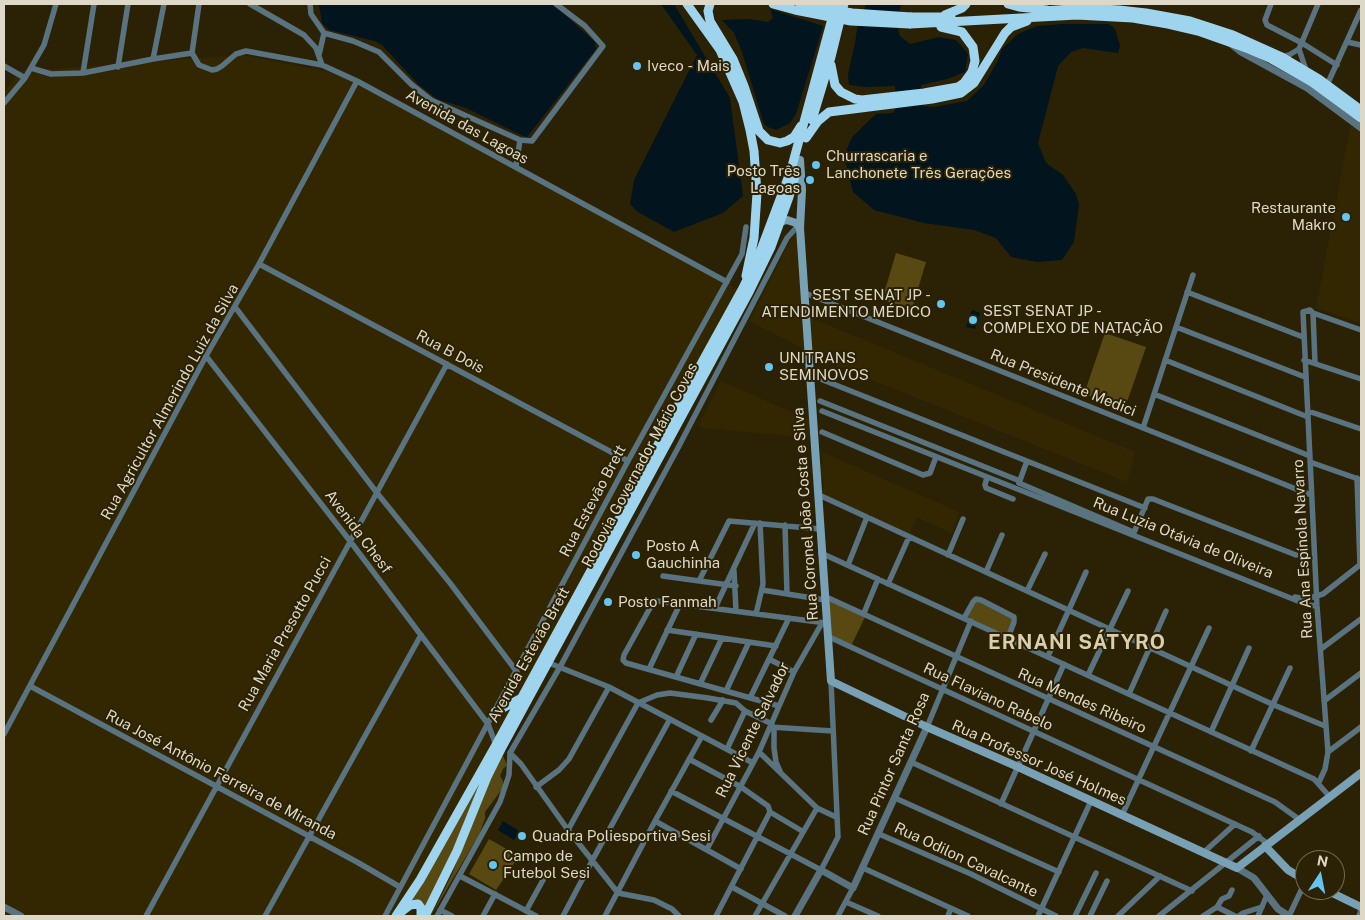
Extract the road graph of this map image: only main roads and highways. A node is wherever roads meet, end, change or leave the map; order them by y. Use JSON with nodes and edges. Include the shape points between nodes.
{"nodes":[{"id":1,"x":687,"y":4,"type":"edge"},
{"id":2,"x":710,"y":4,"type":"edge"},
{"id":3,"x":773,"y":4,"type":"edge"},
{"id":4,"x":800,"y":4,"type":"edge"},
{"id":5,"x":836,"y":4,"type":"edge"},
{"id":6,"x":844,"y":4,"type":"edge"},
{"id":7,"x":966,"y":4,"type":"edge"},
{"id":8,"x":1008,"y":4,"type":"edge"},
{"id":9,"x":1046,"y":13,"type":"junction"},
{"id":10,"x":940,"y":17,"type":"junction"},
{"id":11,"x":911,"y":21,"type":"junction"},
{"id":12,"x":922,"y":24,"type":"junction"},
{"id":13,"x":831,"y":57,"type":"junction"},
{"id":14,"x":924,"y":96,"type":"junction"},
{"id":15,"x":894,"y":100,"type":"junction"},
{"id":16,"x":808,"y":110,"type":"junction"},
{"id":17,"x":1361,"y":110,"type":"edge"},
{"id":18,"x":1361,"y":118,"type":"edge"},
{"id":19,"x":806,"y":138,"type":"junction"},
{"id":20,"x":800,"y":160,"type":"junction"},
{"id":21,"x":780,"y":222,"type":"junction"},
{"id":22,"x":800,"y":228,"type":"junction"},
{"id":23,"x":743,"y":288,"type":"junction"},
{"id":24,"x":831,"y":682,"type":"joint"},
{"id":25,"x":520,"y":699,"type":"junction"},
{"id":26,"x":495,"y":712,"type":"road end"},
{"id":27,"x":1361,"y":773,"type":"edge"},
{"id":28,"x":1267,"y":845,"type":"junction"},
{"id":29,"x":1295,"y":875,"type":"edge"},
{"id":30,"x":1345,"y":900,"type":"edge"},
{"id":31,"x":1361,"y":908,"type":"edge"},
{"id":32,"x":397,"y":916,"type":"edge"},
{"id":33,"x":421,"y":916,"type":"edge"},
{"id":34,"x":425,"y":916,"type":"edge"}],
"edges":[{"from":1,"to":23,"type":"highway","via":[[720,50],[743,102],[750,130],[757,193],[754,238]]},
{"from":2,"to":16,"type":"highway","via":[[710,21],[733,60],[763,136],[774,142],[794,137]]},
{"from":3,"to":11,"type":"highway","bridge":true,"via":[[851,20]]},
{"from":4,"to":11,"type":"highway","bridge":true},
{"from":5,"to":16,"type":"highway"},
{"from":6,"to":13,"type":"highway","name":"Rodovia Governador Mário Covas"},
{"from":7,"to":10,"type":"highway"},
{"from":8,"to":9,"type":"highway"},
{"from":9,"to":10,"type":"highway"},
{"from":9,"to":12,"type":"highway"},
{"from":9,"to":14,"type":"highway","via":[[1005,33],[969,88],[953,96]]},
{"from":9,"to":17,"type":"highway","via":[[1084,8],[1146,13],[1190,21],[1233,35],[1282,57],[1306,70]]},
{"from":9,"to":18,"type":"highway","via":[[1133,18],[1198,30],[1292,70]]},
{"from":10,"to":11,"type":"highway"},
{"from":11,"to":12,"type":"highway"},
{"from":12,"to":14,"type":"highway","via":[[962,32],[975,54],[972,72],[964,83]]},
{"from":13,"to":15,"type":"highway","via":[[835,85],[841,92],[862,100]]},
{"from":13,"to":19,"type":"highway","name":"Rodovia Governador Mário Covas"},
{"from":14,"to":15,"type":"highway"},
{"from":15,"to":19,"type":"highway","via":[[830,112],[818,121]]},
{"from":16,"to":23,"type":"highway","via":[[770,228]]},
{"from":19,"to":20,"type":"highway","name":"Rodovia Governador Mário Covas"},
{"from":20,"to":21,"type":"highway","name":"Rodovia Governador Mário Covas"},
{"from":20,"to":22,"type":"main road","name":"Rua Coronel João Costa e Silva"},
{"from":21,"to":22,"type":"main road","via":[[787,220]]},
{"from":21,"to":34,"type":"highway","name":"Rodovia Governador Mário Covas","via":[[749,292],[487,777],[457,851]]},
{"from":22,"to":24,"type":"main road","name":"Rua Coronel João Costa e Silva","via":[[819,496],[824,623]]},
{"from":23,"to":25,"type":"highway","name":"Avenida Estevāo Brett"},
{"from":24,"to":28,"type":"main road","name":"Rua Professor José Holmes","via":[[1237,868]]},
{"from":25,"to":26,"type":"highway"},
{"from":25,"to":32,"type":"highway","name":"Avenida Estevāo Brett"},
{"from":27,"to":28,"type":"main road"},
{"from":28,"to":29,"type":"main road"},
{"from":30,"to":31,"type":"main road"},
{"from":32,"to":33,"type":"highway","via":[[416,904],[421,908]]}]}
